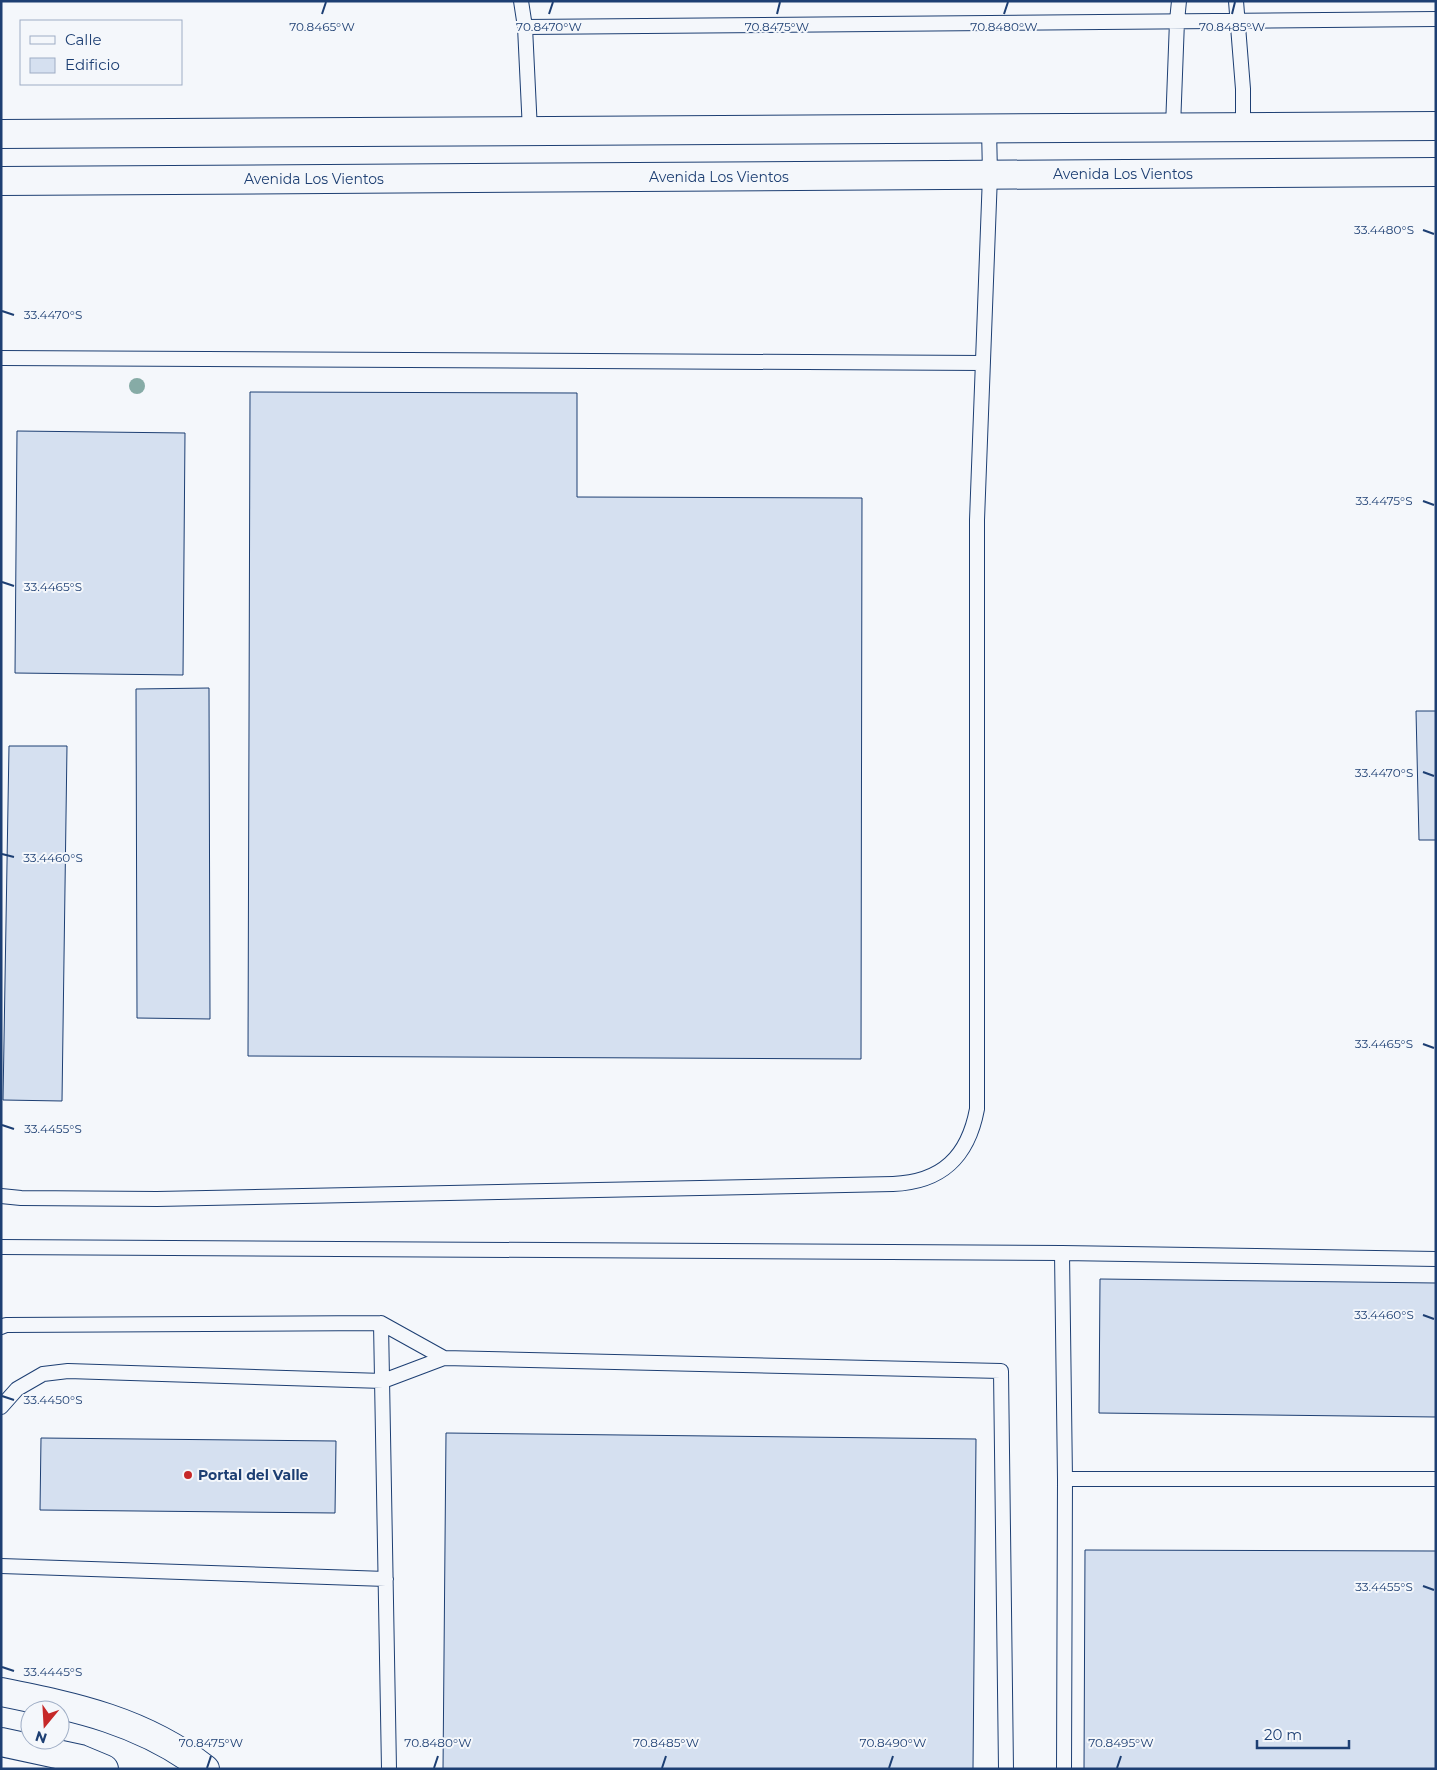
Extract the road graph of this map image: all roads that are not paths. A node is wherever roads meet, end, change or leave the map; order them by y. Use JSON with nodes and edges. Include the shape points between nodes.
{"nodes":[{"id":1,"x":521,"y":1,"type":"edge"},
{"id":2,"x":1179,"y":1,"type":"edge"},
{"id":3,"x":1236,"y":1,"type":"edge"},
{"id":4,"x":1436,"y":19,"type":"edge"},
{"id":5,"x":1176,"y":21,"type":"junction"},
{"id":6,"x":1239,"y":21,"type":"junction"},
{"id":7,"x":525,"y":27,"type":"junction"},
{"id":8,"x":1436,"y":126,"type":"edge"},
{"id":9,"x":1174,"y":127,"type":"junction"},
{"id":10,"x":1243,"y":127,"type":"junction"},
{"id":11,"x":989,"y":128,"type":"junction"},
{"id":12,"x":530,"y":131,"type":"junction"},
{"id":13,"x":1,"y":134,"type":"edge"},
{"id":14,"x":1436,"y":172,"type":"edge"},
{"id":15,"x":990,"y":175,"type":"junction"},
{"id":16,"x":1,"y":181,"type":"edge"},
{"id":17,"x":1,"y":358,"type":"edge"},
{"id":18,"x":983,"y":363,"type":"junction"},
{"id":19,"x":1,"y":1196,"type":"edge"},
{"id":20,"x":1,"y":1248,"type":"edge"},
{"id":21,"x":1062,"y":1253,"type":"junction"},
{"id":22,"x":1436,"y":1259,"type":"edge"},
{"id":23,"x":382,"y":1323,"type":"junction"},
{"id":24,"x":1,"y":1327,"type":"edge"},
{"id":25,"x":444,"y":1358,"type":"junction"},
{"id":26,"x":382,"y":1381,"type":"junction"},
{"id":27,"x":1,"y":1407,"type":"edge"},
{"id":28,"x":1065,"y":1479,"type":"junction"},
{"id":29,"x":1436,"y":1479,"type":"edge"},
{"id":30,"x":1,"y":1566,"type":"edge"},
{"id":31,"x":386,"y":1579,"type":"junction"},
{"id":32,"x":1,"y":1692,"type":"edge"},
{"id":33,"x":1,"y":1742,"type":"edge"},
{"id":34,"x":104,"y":1769,"type":"edge"},
{"id":35,"x":205,"y":1769,"type":"edge"},
{"id":36,"x":389,"y":1769,"type":"edge"},
{"id":37,"x":1006,"y":1769,"type":"edge"},
{"id":38,"x":1064,"y":1769,"type":"edge"}],
"edges":[{"from":1,"to":7,"type":"lane"},
{"from":2,"to":5,"type":"lane"},
{"from":3,"to":6,"type":"lane"},
{"from":4,"to":6,"type":"lane"},
{"from":5,"to":6,"type":"lane"},
{"from":5,"to":7,"type":"lane"},
{"from":5,"to":9,"type":"lane"},
{"from":6,"to":10,"type":"lane"},
{"from":7,"to":12,"type":"lane"},
{"from":8,"to":10,"type":"street"},
{"from":9,"to":10,"type":"street"},
{"from":9,"to":11,"type":"street"},
{"from":11,"to":12,"type":"street"},
{"from":11,"to":15,"type":"lane"},
{"from":12,"to":13,"type":"street"},
{"from":14,"to":15,"type":"street","name":"Avenida Los Vientos"},
{"from":15,"to":16,"type":"street","name":"Avenida Los Vientos"},
{"from":15,"to":18,"type":"lane"},
{"from":17,"to":18,"type":"lane"},
{"from":18,"to":19,"type":"lane","via":[[977,520],[977,1109],[969,1139],[950,1163],[924,1180],[893,1184],[157,1200]]},
{"from":20,"to":21,"type":"lane"},
{"from":21,"to":22,"type":"lane"},
{"from":21,"to":28,"type":"lane"},
{"from":23,"to":24,"type":"lane","via":[[6,1324]]},
{"from":23,"to":25,"type":"lane"},
{"from":23,"to":26,"type":"lane"},
{"from":25,"to":26,"type":"lane"},
{"from":25,"to":37,"type":"lane","via":[[1001,1371]]},
{"from":26,"to":27,"type":"lane","via":[[68,1371],[43,1374],[17,1389]]},
{"from":26,"to":31,"type":"lane"},
{"from":28,"to":29,"type":"lane"},
{"from":28,"to":38,"type":"lane"},
{"from":30,"to":31,"type":"lane"},
{"from":31,"to":36,"type":"lane"},
{"from":32,"to":35,"type":"street","via":[[71,1706],[132,1726],[165,1742]]},
{"from":33,"to":34,"type":"street","via":[[80,1759]]}]}
